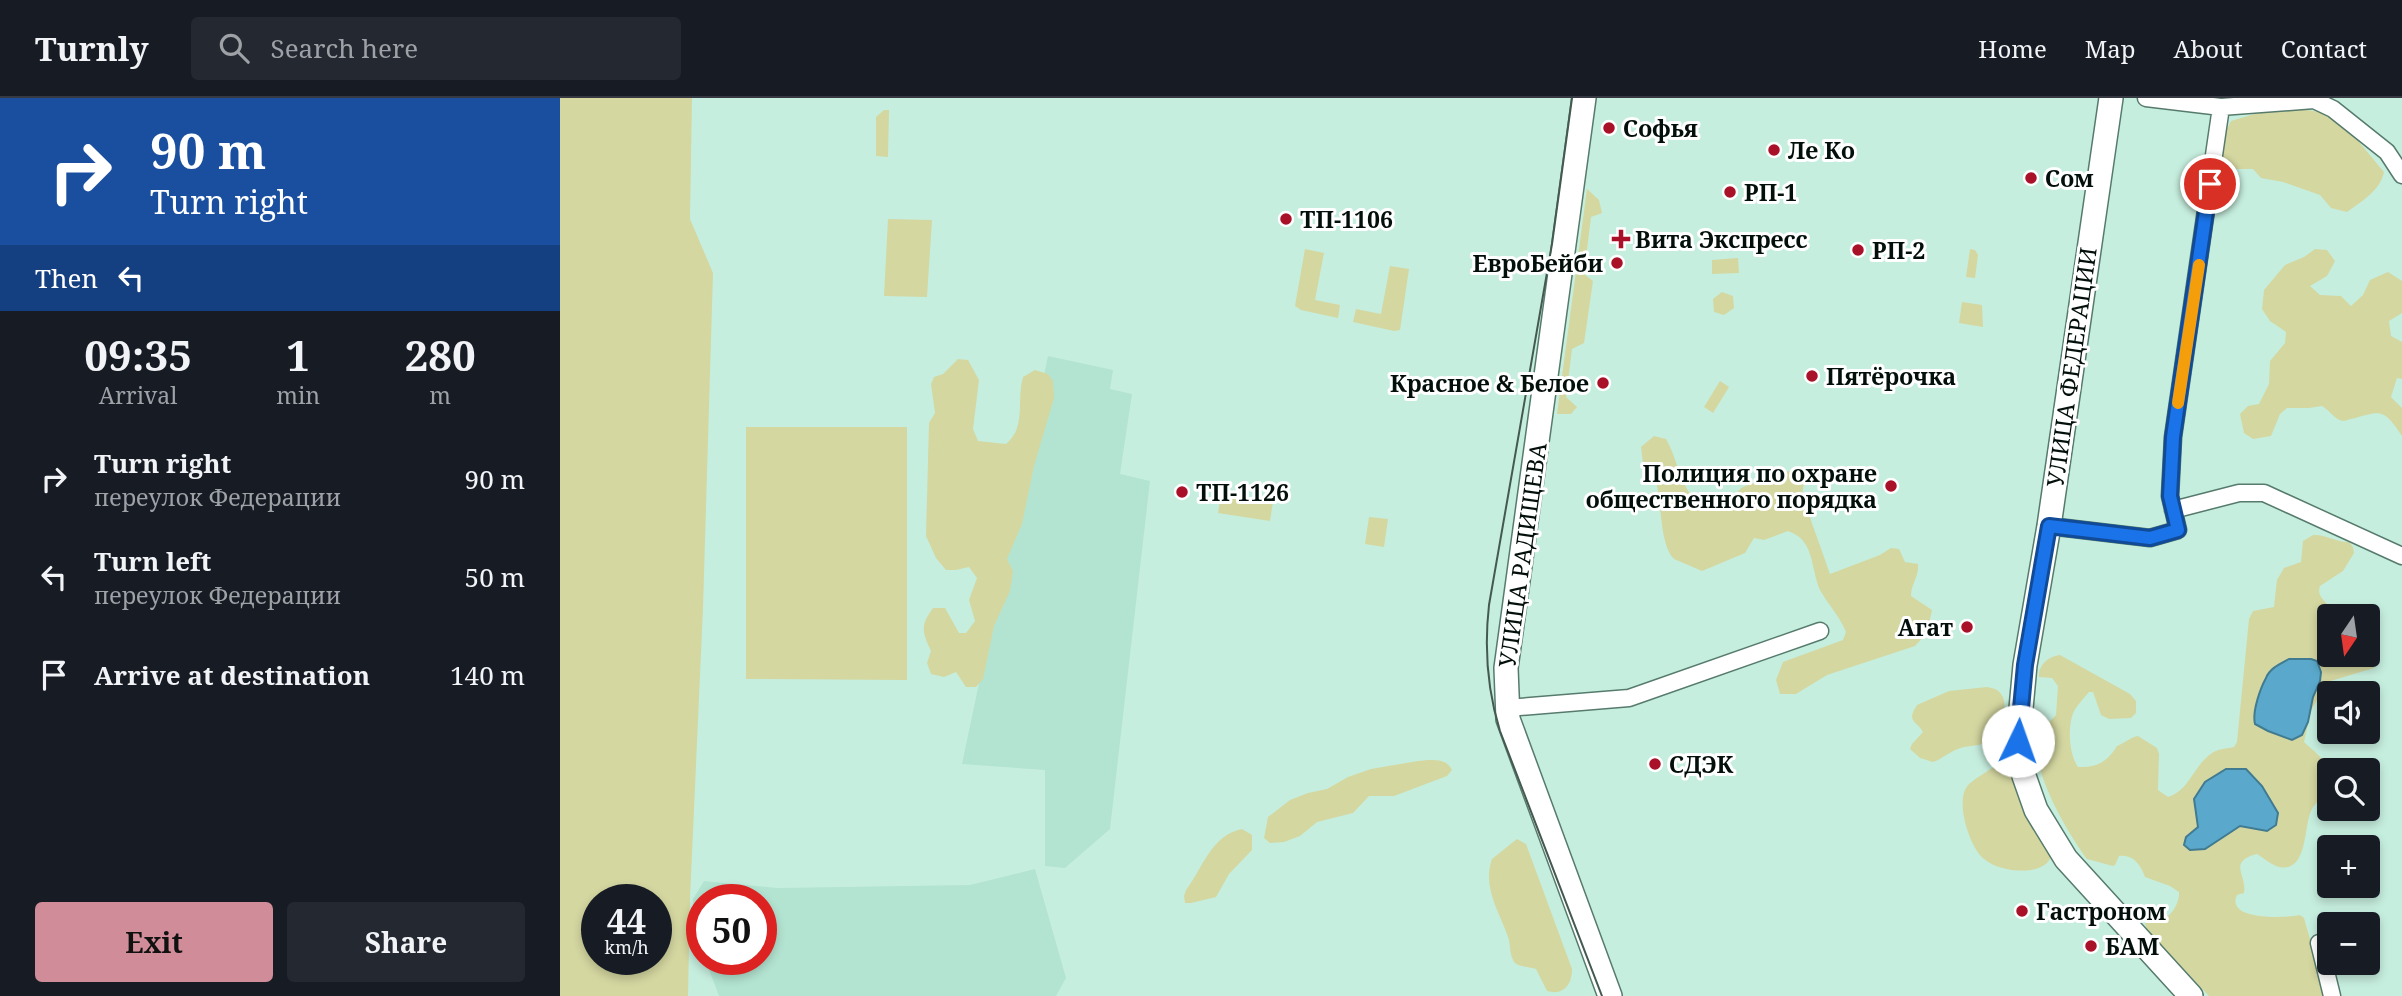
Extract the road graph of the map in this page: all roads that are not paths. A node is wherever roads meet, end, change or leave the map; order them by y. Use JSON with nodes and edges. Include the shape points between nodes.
{"nodes":[{"id":1,"x":1584,"y":98,"type":"edge"},
{"id":2,"x":2111,"y":98,"type":"edge"},
{"id":3,"x":2146,"y":98,"type":"edge"},
{"id":4,"x":2314,"y":99,"type":"edge"},
{"id":5,"x":2221,"y":107,"type":"junction"},
{"id":6,"x":2402,"y":175,"type":"edge"},
{"id":7,"x":2173,"y":510,"type":"junction"},
{"id":8,"x":2049,"y":526,"type":"junction"},
{"id":9,"x":2402,"y":556,"type":"edge"},
{"id":10,"x":1820,"y":631,"type":"dead end"},
{"id":11,"x":1507,"y":708,"type":"junction"},
{"id":12,"x":2327,"y":975,"type":"edge"},
{"id":13,"x":1610,"y":996,"type":"edge"},
{"id":14,"x":2191,"y":996,"type":"edge"},
{"id":15,"x":2332,"y":996,"type":"edge"}],
"edges":[{"from":1,"to":11,"type":"main road","name":"УЛИЦА РАДИЩЕВА","via":[[1506,668]]},
{"from":2,"to":8,"type":"main road","name":"УЛИЦА ФЕДЕРАЦИИ"},
{"from":3,"to":5,"type":"street"},
{"from":4,"to":5,"type":"street"},
{"from":4,"to":6,"type":"street","via":[[2387,152]]},
{"from":5,"to":7,"type":"street","via":[[2173,437]]},
{"from":7,"to":8,"type":"street","via":[[2178,530],[2150,538]]},
{"from":7,"to":9,"type":"street","via":[[2238,494],[2263,493]]},
{"from":8,"to":14,"type":"main road","name":"УЛИЦА ФЕДЕРАЦИИ","via":[[2020,705],[2018,741],[2024,776],[2036,810],[2066,859]]},
{"from":10,"to":11,"type":"street","via":[[1629,698]]},
{"from":11,"to":13,"type":"main road","name":"УЛИЦА РАДИЩЕВА"},
{"from":12,"to":15,"type":"street"}]}
